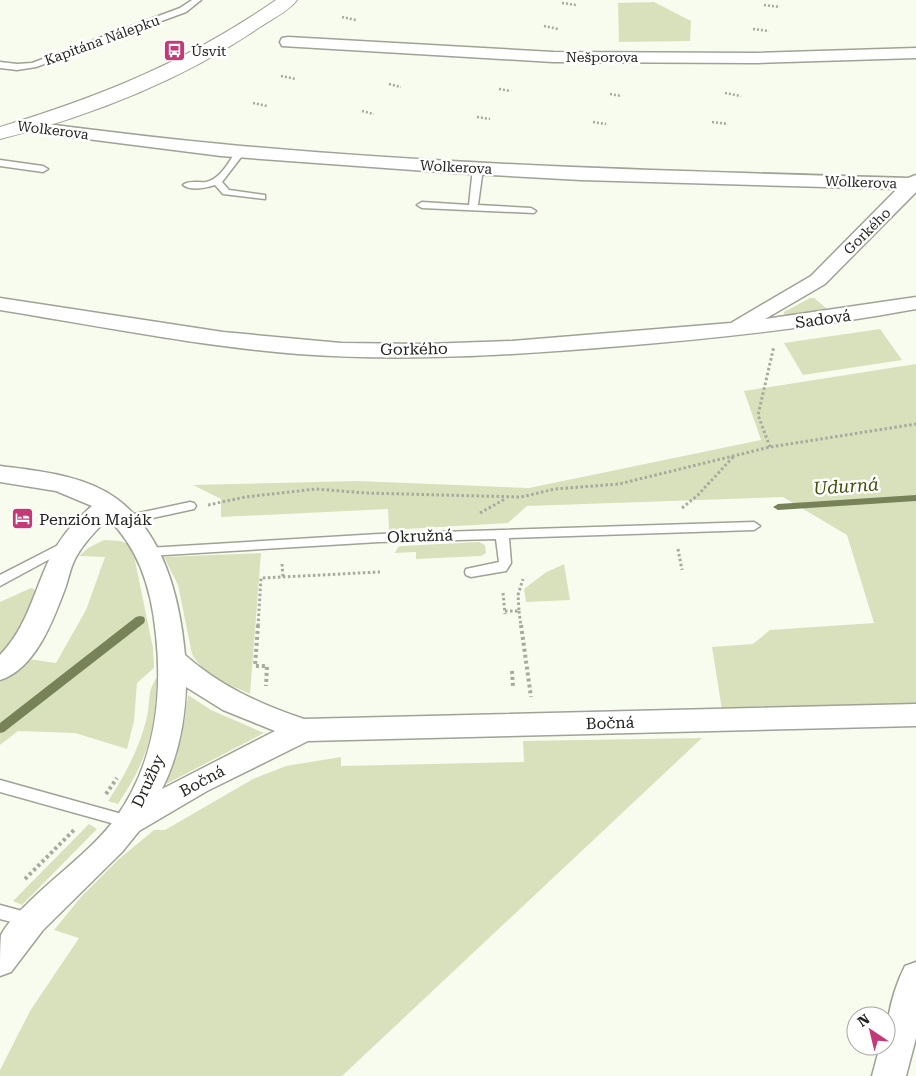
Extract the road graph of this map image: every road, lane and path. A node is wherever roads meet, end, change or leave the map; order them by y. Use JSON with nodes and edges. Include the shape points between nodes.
{"nodes":[{"id":1,"x":197,"y":0,"type":"edge"},
{"id":2,"x":288,"y":0,"type":"edge"},
{"id":3,"x":562,"y":3,"type":"dead end"},
{"id":4,"x":576,"y":5,"type":"dead end"},
{"id":5,"x":764,"y":5,"type":"dead end"},
{"id":6,"x":780,"y":8,"type":"dead end"},
{"id":7,"x":342,"y":18,"type":"dead end"},
{"id":8,"x":356,"y":20,"type":"dead end"},
{"id":9,"x":544,"y":26,"type":"dead end"},
{"id":10,"x":558,"y":29,"type":"dead end"},
{"id":11,"x":753,"y":29,"type":"dead end"},
{"id":12,"x":770,"y":32,"type":"dead end"},
{"id":13,"x":288,"y":42,"type":"dead end"},
{"id":14,"x":916,"y":53,"type":"edge"},
{"id":15,"x":0,"y":65,"type":"edge"},
{"id":16,"x":282,"y":76,"type":"dead end"},
{"id":17,"x":296,"y":78,"type":"dead end"},
{"id":18,"x":389,"y":84,"type":"dead end"},
{"id":19,"x":401,"y":86,"type":"dead end"},
{"id":20,"x":499,"y":89,"type":"dead end"},
{"id":21,"x":511,"y":91,"type":"dead end"},
{"id":22,"x":725,"y":93,"type":"dead end"},
{"id":23,"x":610,"y":94,"type":"dead end"},
{"id":24,"x":622,"y":96,"type":"dead end"},
{"id":25,"x":741,"y":96,"type":"dead end"},
{"id":26,"x":253,"y":102,"type":"dead end"},
{"id":27,"x":268,"y":106,"type":"dead end"},
{"id":28,"x":362,"y":111,"type":"dead end"},
{"id":29,"x":374,"y":114,"type":"dead end"},
{"id":30,"x":477,"y":117,"type":"dead end"},
{"id":31,"x":490,"y":119,"type":"dead end"},
{"id":32,"x":593,"y":122,"type":"dead end"},
{"id":33,"x":712,"y":122,"type":"dead end"},
{"id":34,"x":0,"y":124,"type":"edge"},
{"id":35,"x":606,"y":124,"type":"dead end"},
{"id":36,"x":728,"y":124,"type":"dead end"},
{"id":37,"x":22,"y":126,"type":"junction"},
{"id":38,"x":0,"y":133,"type":"edge"},
{"id":39,"x":240,"y":152,"type":"junction"},
{"id":40,"x":0,"y":163,"type":"edge"},
{"id":41,"x":478,"y":168,"type":"junction"},
{"id":42,"x":43,"y":169,"type":"dead end"},
{"id":43,"x":217,"y":182,"type":"junction"},
{"id":44,"x":915,"y":183,"type":"edge"},
{"id":45,"x":188,"y":185,"type":"dead end"},
{"id":46,"x":262,"y":196,"type":"dead end"},
{"id":47,"x":422,"y":206,"type":"dead end"},
{"id":48,"x":472,"y":208,"type":"junction"},
{"id":49,"x":532,"y":211,"type":"dead end"},
{"id":50,"x":818,"y":280,"type":"junction"},
{"id":51,"x":916,"y":303,"type":"edge"},
{"id":52,"x":0,"y":304,"type":"edge"},
{"id":53,"x":855,"y":314,"type":"junction"},
{"id":54,"x":780,"y":325,"type":"junction"},
{"id":55,"x":730,"y":330,"type":"junction"},
{"id":56,"x":916,"y":424,"type":"edge"},
{"id":57,"x":770,"y":447,"type":"junction"},
{"id":58,"x":734,"y":456,"type":"junction"},
{"id":59,"x":0,"y":474,"type":"edge"},
{"id":60,"x":190,"y":506,"type":"joint"},
{"id":61,"x":117,"y":512,"type":"junction"},
{"id":62,"x":754,"y":526,"type":"dead end"},
{"id":63,"x":674,"y":528,"type":"junction"},
{"id":64,"x":502,"y":533,"type":"junction"},
{"id":65,"x":74,"y":541,"type":"junction"},
{"id":66,"x":148,"y":552,"type":"junction"},
{"id":67,"x":282,"y":556,"type":"dead end"},
{"id":68,"x":380,"y":572,"type":"dead end"},
{"id":69,"x":471,"y":572,"type":"dead end"},
{"id":70,"x":283,"y":578,"type":"junction"},
{"id":71,"x":0,"y":582,"type":"edge"},
{"id":72,"x":520,"y":590,"type":"dead end"},
{"id":73,"x":503,"y":593,"type":"dead end"},
{"id":74,"x":519,"y":611,"type":"junction"},
{"id":75,"x":172,"y":658,"type":"junction"},
{"id":76,"x":6,"y":665,"type":"edge"},
{"id":77,"x":261,"y":666,"type":"dead end"},
{"id":78,"x":512,"y":670,"type":"dead end"},
{"id":79,"x":513,"y":686,"type":"dead end"},
{"id":80,"x":916,"y":715,"type":"edge"},
{"id":81,"x":545,"y":726,"type":"junction"},
{"id":82,"x":304,"y":730,"type":"junction"},
{"id":83,"x":0,"y":786,"type":"edge"},
{"id":84,"x":129,"y":822,"type":"junction"},
{"id":85,"x":0,"y":912,"type":"edge"},
{"id":86,"x":31,"y":920,"type":"junction"},
{"id":87,"x":0,"y":962,"type":"edge"},
{"id":88,"x":916,"y":976,"type":"edge"},
{"id":89,"x":889,"y":1076,"type":"edge"}],
"edges":[{"from":1,"to":15,"type":"lane","name":"Kapitána Nálepku","via":[[183,10],[33,65]]},
{"from":2,"to":37,"type":"street","via":[[234,37],[136,88]]},
{"from":3,"to":4,"type":"path"},
{"from":5,"to":6,"type":"path"},
{"from":7,"to":8,"type":"path"},
{"from":9,"to":10,"type":"path"},
{"from":11,"to":12,"type":"path"},
{"from":13,"to":14,"type":"street","name":"Nešporova","via":[[553,57],[757,58]]},
{"from":16,"to":17,"type":"path"},
{"from":18,"to":19,"type":"path"},
{"from":20,"to":21,"type":"path"},
{"from":22,"to":25,"type":"path"},
{"from":23,"to":24,"type":"path"},
{"from":26,"to":27,"type":"path"},
{"from":28,"to":29,"type":"path"},
{"from":30,"to":31,"type":"path"},
{"from":32,"to":35,"type":"path"},
{"from":33,"to":36,"type":"path"},
{"from":34,"to":37,"type":"street","name":"Wolkerova"},
{"from":37,"to":38,"type":"street"},
{"from":37,"to":39,"type":"street","name":"Wolkerova"},
{"from":39,"to":41,"type":"street","name":"Wolkerova"},
{"from":39,"to":43,"type":"lane"},
{"from":40,"to":42,"type":"lane"},
{"from":41,"to":44,"type":"street","name":"Wolkerova"},
{"from":41,"to":48,"type":"lane"},
{"from":43,"to":45,"type":"lane","via":[[209,186]]},
{"from":43,"to":46,"type":"lane","via":[[226,192]]},
{"from":44,"to":50,"type":"street","name":"Gorkého"},
{"from":47,"to":48,"type":"lane"},
{"from":48,"to":49,"type":"lane"},
{"from":50,"to":53,"type":"street","via":[[825,293],[839,306]]},
{"from":50,"to":55,"type":"street","name":"Gorkého"},
{"from":51,"to":53,"type":"street","name":"Sadová"},
{"from":52,"to":55,"type":"street","name":"Gorkého","via":[[250,343],[353,350],[512,347]]},
{"from":53,"to":54,"type":"street","name":"Sadová"},
{"from":54,"to":55,"type":"street","name":"Sadová"},
{"from":54,"to":57,"type":"path","via":[[758,415]]},
{"from":56,"to":57,"type":"path"},
{"from":57,"to":58,"type":"path"},
{"from":58,"to":60,"type":"path","via":[[654,478],[555,489],[521,497],[376,494],[316,489]]},
{"from":58,"to":63,"type":"path","via":[[698,495],[682,505]]},
{"from":59,"to":61,"type":"street","via":[[70,485]]},
{"from":60,"to":61,"type":"lane"},
{"from":61,"to":65,"type":"street","via":[[88,522]]},
{"from":61,"to":66,"type":"street"},
{"from":62,"to":63,"type":"lane","name":"Okružná"},
{"from":63,"to":64,"type":"lane","name":"Okružná"},
{"from":64,"to":66,"type":"lane","name":"Okružná"},
{"from":64,"to":69,"type":"lane","via":[[505,563],[500,568]]},
{"from":65,"to":71,"type":"lane"},
{"from":65,"to":76,"type":"street","via":[[64,555],[39,623],[26,645]]},
{"from":66,"to":75,"type":"street","name":"Družby","via":[[161,591]]},
{"from":67,"to":70,"type":"path"},
{"from":68,"to":70,"type":"path"},
{"from":70,"to":77,"type":"path","via":[[261,578],[256,666]]},
{"from":72,"to":74,"type":"path"},
{"from":73,"to":74,"type":"path","via":[[505,613]]},
{"from":74,"to":81,"type":"path","via":[[529,690]]},
{"from":75,"to":82,"type":"street","name":"Bočná","via":[[191,677],[225,700]]},
{"from":75,"to":84,"type":"street","name":"Družby","via":[[170,720],[162,753]]},
{"from":78,"to":79,"type":"path"},
{"from":80,"to":81,"type":"street","name":"Bočná"},
{"from":81,"to":82,"type":"street","name":"Bočná"},
{"from":82,"to":84,"type":"street","name":"Bočná","via":[[197,783]]},
{"from":83,"to":84,"type":"lane"},
{"from":84,"to":86,"type":"street","name":"Družby"},
{"from":85,"to":86,"type":"lane"},
{"from":86,"to":87,"type":"street","name":"Družby"},
{"from":88,"to":89,"type":"street"}]}
